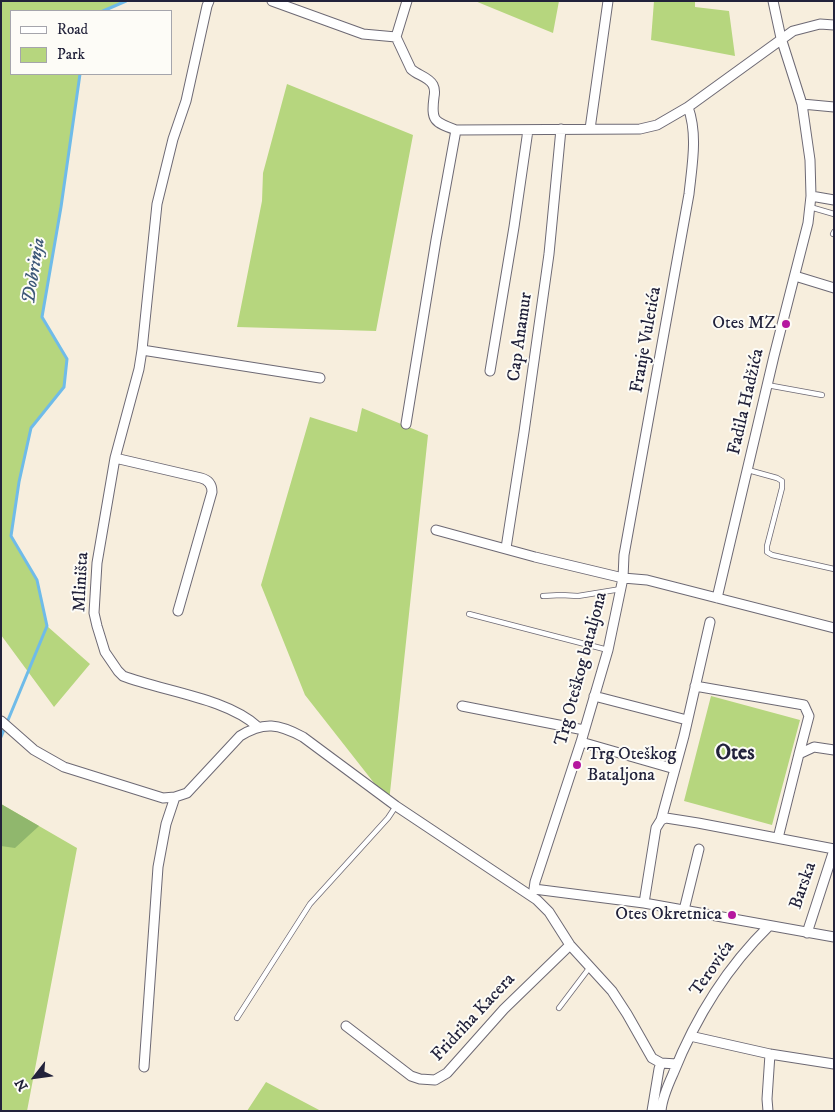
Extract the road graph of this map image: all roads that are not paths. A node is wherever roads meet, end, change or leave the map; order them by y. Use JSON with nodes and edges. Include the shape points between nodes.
{"nodes":[{"id":1,"x":209,"y":1,"type":"edge"},
{"id":2,"x":272,"y":1,"type":"edge"},
{"id":3,"x":407,"y":1,"type":"edge"},
{"id":4,"x":608,"y":1,"type":"edge"},
{"id":5,"x":773,"y":1,"type":"edge"},
{"id":6,"x":834,"y":26,"type":"edge"},
{"id":7,"x":396,"y":37,"type":"junction"},
{"id":8,"x":781,"y":38,"type":"junction"},
{"id":9,"x":802,"y":104,"type":"junction"},
{"id":10,"x":688,"y":107,"type":"junction"},
{"id":11,"x":834,"y":107,"type":"edge"},
{"id":12,"x":561,"y":129,"type":"junction"},
{"id":13,"x":590,"y":129,"type":"junction"},
{"id":14,"x":456,"y":130,"type":"junction"},
{"id":15,"x":528,"y":130,"type":"junction"},
{"id":16,"x":811,"y":196,"type":"junction"},
{"id":17,"x":834,"y":200,"type":"edge"},
{"id":18,"x":810,"y":207,"type":"junction"},
{"id":19,"x":834,"y":214,"type":"edge"},
{"id":20,"x":795,"y":276,"type":"junction"},
{"id":21,"x":834,"y":288,"type":"edge"},
{"id":22,"x":142,"y":350,"type":"junction"},
{"id":23,"x":490,"y":371,"type":"dead end"},
{"id":24,"x":320,"y":378,"type":"dead end"},
{"id":25,"x":767,"y":385,"type":"junction"},
{"id":26,"x":822,"y":396,"type":"dead end"},
{"id":27,"x":406,"y":424,"type":"dead end"},
{"id":28,"x":115,"y":458,"type":"junction"},
{"id":29,"x":748,"y":470,"type":"junction"},
{"id":30,"x":436,"y":530,"type":"dead end"},
{"id":31,"x":506,"y":548,"type":"junction"},
{"id":32,"x":834,"y":569,"type":"edge"},
{"id":33,"x":624,"y":578,"type":"junction"},
{"id":34,"x":620,"y":589,"type":"junction"},
{"id":35,"x":544,"y":596,"type":"dead end"},
{"id":36,"x":718,"y":598,"type":"junction"},
{"id":37,"x":178,"y":611,"type":"dead end"},
{"id":38,"x":469,"y":614,"type":"dead end"},
{"id":39,"x":710,"y":622,"type":"dead end"},
{"id":40,"x":834,"y":628,"type":"edge"},
{"id":41,"x":608,"y":650,"type":"junction"},
{"id":42,"x":695,"y":686,"type":"junction"},
{"id":43,"x":594,"y":696,"type":"junction"},
{"id":44,"x":462,"y":706,"type":"dead end"},
{"id":45,"x":687,"y":720,"type":"junction"},
{"id":46,"x":1,"y":722,"type":"edge"},
{"id":47,"x":258,"y":727,"type":"junction"},
{"id":48,"x":584,"y":730,"type":"junction"},
{"id":49,"x":581,"y":742,"type":"junction"},
{"id":50,"x":834,"y":750,"type":"edge"},
{"id":51,"x":799,"y":754,"type":"junction"},
{"id":52,"x":675,"y":769,"type":"junction"},
{"id":53,"x":175,"y":797,"type":"junction"},
{"id":54,"x":396,"y":806,"type":"junction"},
{"id":55,"x":661,"y":820,"type":"junction"},
{"id":56,"x":778,"y":838,"type":"junction"},
{"id":57,"x":699,"y":849,"type":"dead end"},
{"id":58,"x":834,"y":850,"type":"edge"},
{"id":59,"x":531,"y":892,"type":"junction"},
{"id":60,"x":644,"y":903,"type":"junction"},
{"id":61,"x":684,"y":910,"type":"junction"},
{"id":62,"x":769,"y":926,"type":"junction"},
{"id":63,"x":807,"y":933,"type":"junction"},
{"id":64,"x":834,"y":937,"type":"edge"},
{"id":65,"x":570,"y":945,"type":"junction"},
{"id":66,"x":590,"y":967,"type":"junction"},
{"id":67,"x":559,"y":1008,"type":"dead end"},
{"id":68,"x":238,"y":1018,"type":"dead end"},
{"id":69,"x":346,"y":1026,"type":"dead end"},
{"id":70,"x":690,"y":1036,"type":"junction"},
{"id":71,"x":770,"y":1054,"type":"junction"},
{"id":72,"x":661,"y":1063,"type":"junction"},
{"id":73,"x":677,"y":1064,"type":"junction"},
{"id":74,"x":834,"y":1064,"type":"edge"},
{"id":75,"x":144,"y":1067,"type":"dead end"},
{"id":76,"x":652,"y":1111,"type":"edge"},
{"id":77,"x":660,"y":1111,"type":"edge"},
{"id":78,"x":768,"y":1111,"type":"edge"}],
"edges":[{"from":1,"to":22,"type":"street","name":"Mliništa","via":[[186,101],[157,204]]},
{"from":2,"to":7,"type":"street","via":[[363,34]]},
{"from":3,"to":7,"type":"street"},
{"from":4,"to":13,"type":"street"},
{"from":5,"to":8,"type":"street","name":"Fadila Hadžića"},
{"from":6,"to":8,"type":"street","via":[[806,26]]},
{"from":7,"to":14,"type":"street","via":[[411,69],[434,86],[435,120]]},
{"from":8,"to":9,"type":"street","name":"Fadila Hadžića"},
{"from":8,"to":10,"type":"street"},
{"from":9,"to":11,"type":"street"},
{"from":9,"to":16,"type":"street","name":"Fadila Hadžića","via":[[810,160]]},
{"from":10,"to":13,"type":"street","via":[[648,128]]},
{"from":10,"to":33,"type":"street","name":"Franje Vuletića","via":[[694,155],[689,194],[624,555]]},
{"from":12,"to":13,"type":"street"},
{"from":12,"to":15,"type":"street"},
{"from":12,"to":31,"type":"street","name":"Cap Anamur","via":[[548,263]]},
{"from":14,"to":15,"type":"street"},
{"from":14,"to":27,"type":"street"},
{"from":15,"to":23,"type":"street","name":"Cap Anamur"},
{"from":16,"to":17,"type":"street"},
{"from":16,"to":18,"type":"street","name":"Fadila Hadžića"},
{"from":18,"to":19,"type":"lane"},
{"from":18,"to":20,"type":"street","name":"Fadila Hadžića"},
{"from":20,"to":21,"type":"street"},
{"from":20,"to":25,"type":"street","name":"Fadila Hadžića"},
{"from":22,"to":24,"type":"street"},
{"from":22,"to":28,"type":"street","name":"Mliništa"},
{"from":25,"to":26,"type":"lane"},
{"from":25,"to":29,"type":"street","name":"Fadila Hadžića"},
{"from":28,"to":37,"type":"street","via":[[210,482],[212,492]]},
{"from":28,"to":47,"type":"street","name":"Mliništa","via":[[96,563],[94,613],[105,652],[123,676],[208,701],[246,717]]},
{"from":29,"to":32,"type":"lane","via":[[782,481],[767,552]]},
{"from":29,"to":36,"type":"street","name":"Fadila Hadžića"},
{"from":30,"to":31,"type":"street"},
{"from":31,"to":33,"type":"street","via":[[535,558]]},
{"from":33,"to":34,"type":"street","name":"Trg Oteškog bataljona"},
{"from":33,"to":36,"type":"street","name":"Trg Oteškog bataljona","via":[[648,580]]},
{"from":34,"to":35,"type":"lane","via":[[578,596]]},
{"from":34,"to":41,"type":"street","name":"Trg Oteškog bataljona"},
{"from":36,"to":40,"type":"street","name":"Trg Oteškog bataljona"},
{"from":38,"to":41,"type":"lane"},
{"from":39,"to":42,"type":"street"},
{"from":41,"to":43,"type":"street","name":"Trg Oteškog bataljona"},
{"from":42,"to":45,"type":"street"},
{"from":42,"to":51,"type":"street","via":[[804,705],[809,716]]},
{"from":43,"to":45,"type":"street"},
{"from":43,"to":48,"type":"street","name":"Trg Oteškog bataljona"},
{"from":44,"to":48,"type":"street"},
{"from":45,"to":52,"type":"street"},
{"from":46,"to":53,"type":"street","via":[[34,750],[64,766],[155,797]]},
{"from":47,"to":53,"type":"street","via":[[240,736],[194,786]]},
{"from":47,"to":54,"type":"street","via":[[278,726],[303,737]]},
{"from":48,"to":49,"type":"street","name":"Trg Oteškog bataljona"},
{"from":49,"to":52,"type":"street"},
{"from":49,"to":59,"type":"street","name":"Trg Oteškog bataljona"},
{"from":50,"to":51,"type":"street","via":[[814,747]]},
{"from":51,"to":56,"type":"street"},
{"from":52,"to":55,"type":"street"},
{"from":53,"to":75,"type":"street","via":[[158,867]]},
{"from":54,"to":59,"type":"street"},
{"from":54,"to":68,"type":"lane","via":[[310,904]]},
{"from":55,"to":56,"type":"street","via":[[671,818],[698,822]]},
{"from":55,"to":60,"type":"street","via":[[656,828]]},
{"from":56,"to":58,"type":"street"},
{"from":57,"to":61,"type":"street"},
{"from":58,"to":63,"type":"street","name":"Barska"},
{"from":59,"to":60,"type":"street"},
{"from":59,"to":65,"type":"street","via":[[549,912]]},
{"from":60,"to":61,"type":"street"},
{"from":61,"to":62,"type":"street"},
{"from":62,"to":63,"type":"street"},
{"from":62,"to":70,"type":"street","name":"Terovića","via":[[716,988]]},
{"from":63,"to":64,"type":"street"},
{"from":65,"to":66,"type":"street"},
{"from":65,"to":69,"type":"street","name":"Fridriha Kacera","via":[[504,1009],[447,1073],[435,1080],[411,1076]]},
{"from":66,"to":67,"type":"lane"},
{"from":66,"to":72,"type":"street","via":[[619,1001],[652,1058]]},
{"from":70,"to":71,"type":"street"},
{"from":70,"to":73,"type":"street","name":"Terovića"},
{"from":71,"to":74,"type":"street"},
{"from":71,"to":78,"type":"street"},
{"from":72,"to":73,"type":"street"},
{"from":72,"to":76,"type":"street"},
{"from":73,"to":77,"type":"street","name":"Terovića"}]}
